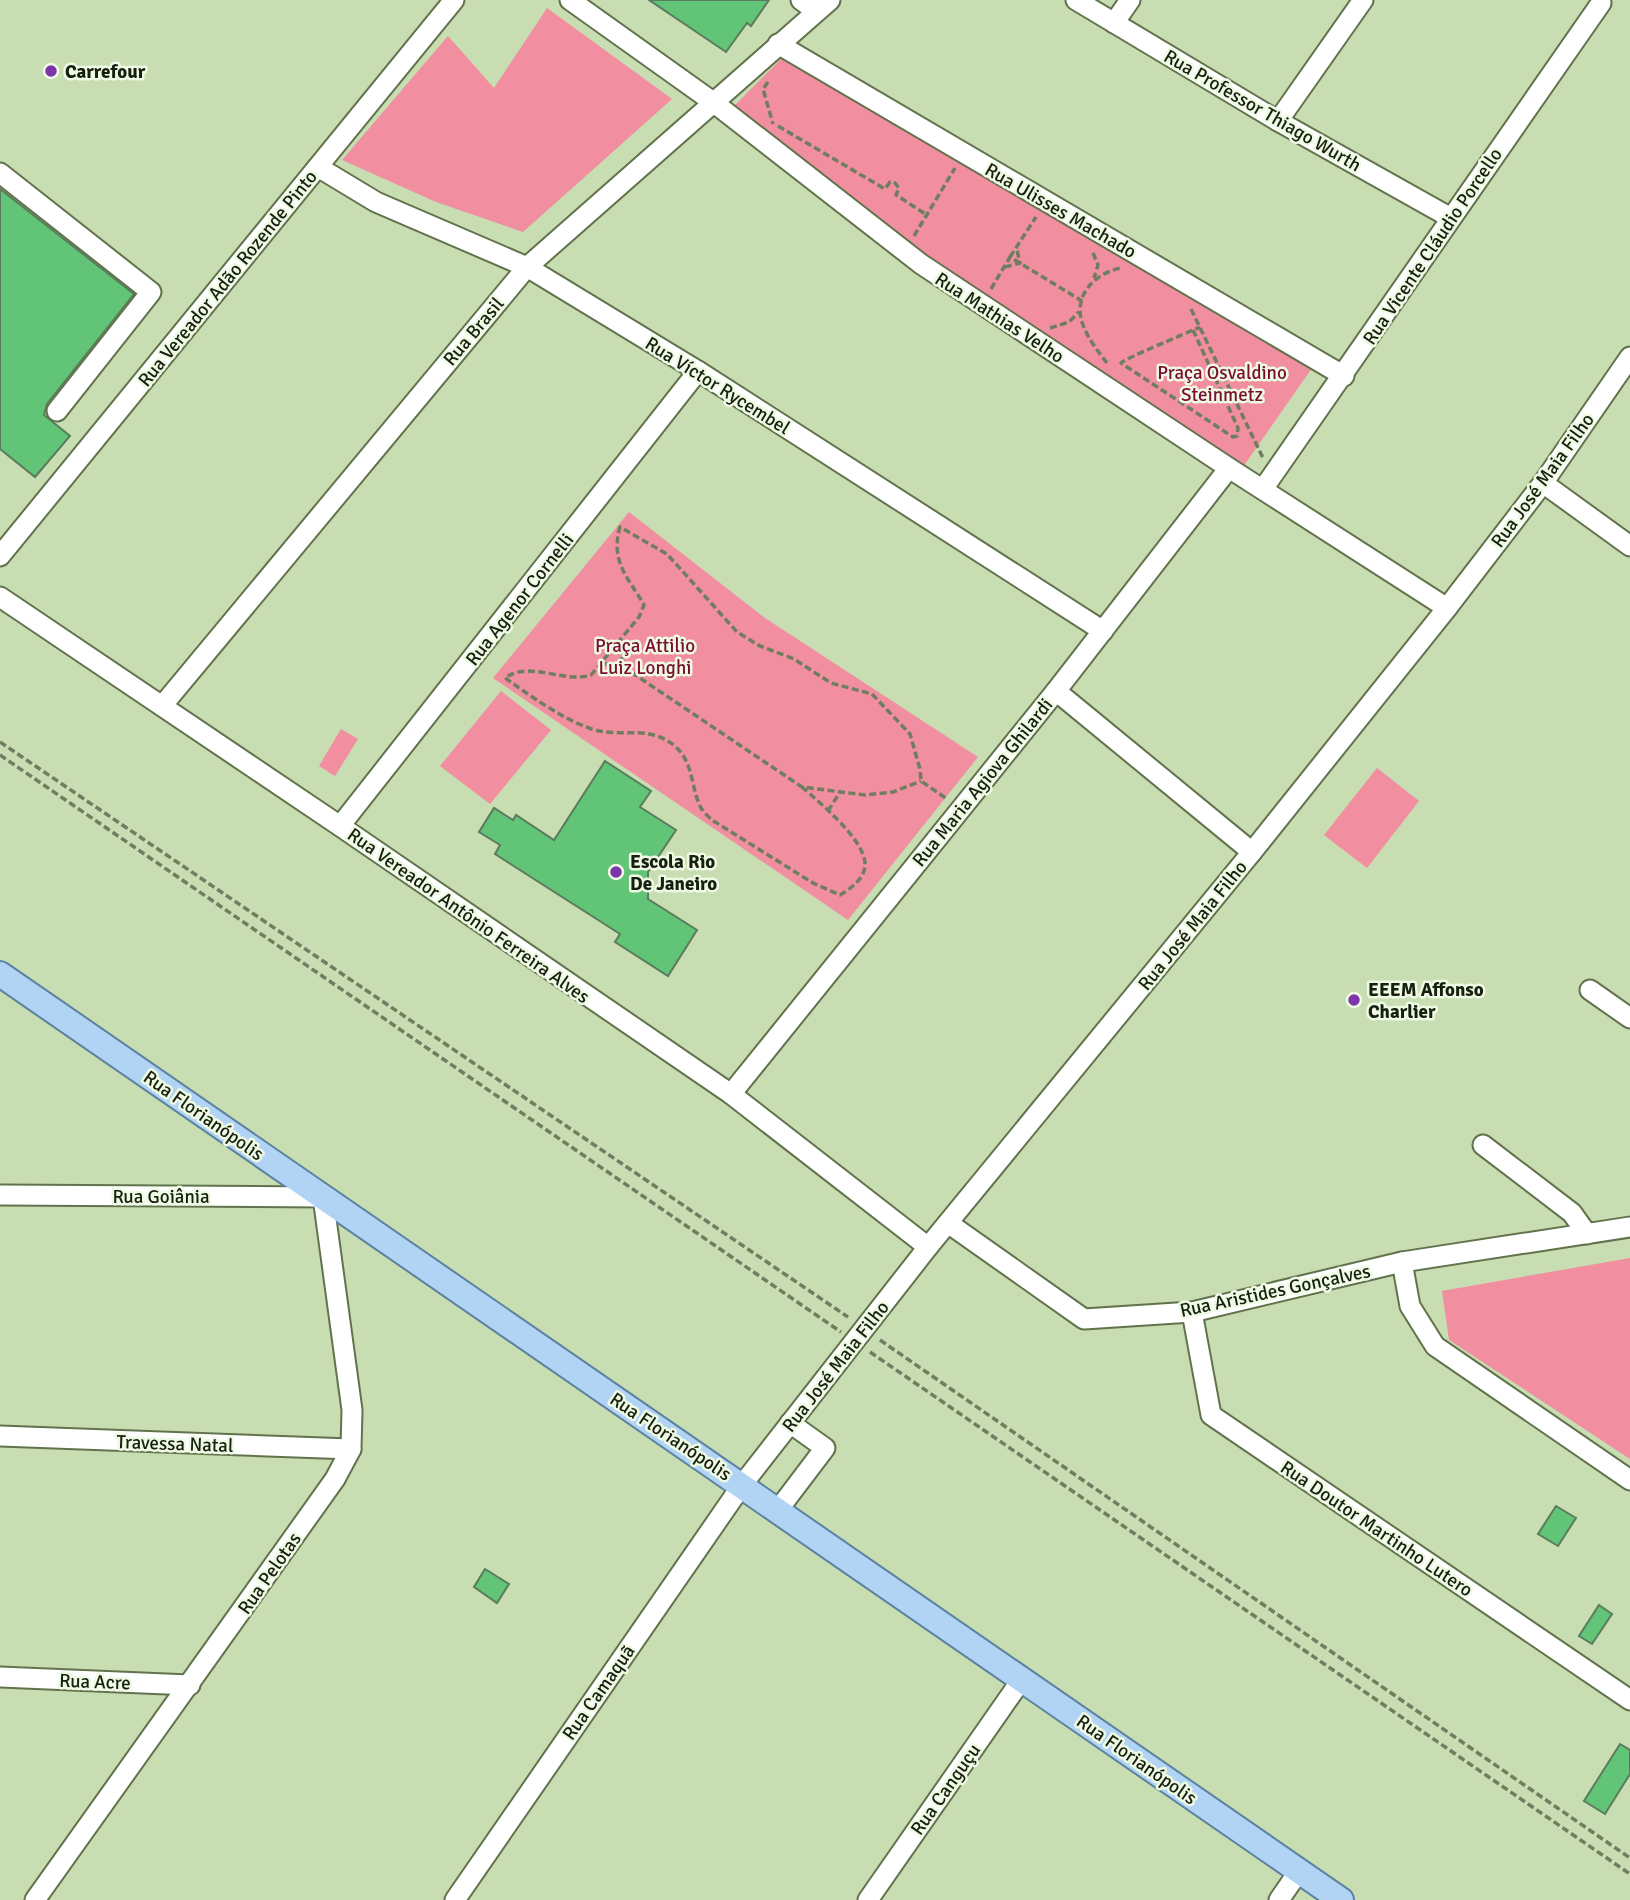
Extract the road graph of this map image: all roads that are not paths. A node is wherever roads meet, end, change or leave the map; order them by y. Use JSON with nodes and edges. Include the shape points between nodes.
{"nodes":[{"id":1,"x":454,"y":0,"type":"edge"},
{"id":2,"x":570,"y":0,"type":"edge"},
{"id":3,"x":1076,"y":0,"type":"edge"},
{"id":4,"x":1130,"y":0,"type":"edge"},
{"id":5,"x":1363,"y":0,"type":"edge"},
{"id":6,"x":1601,"y":3,"type":"dead end"},
{"id":7,"x":815,"y":4,"type":"edge"},
{"id":8,"x":1114,"y":23,"type":"junction"},
{"id":9,"x":778,"y":44,"type":"junction"},
{"id":10,"x":713,"y":102,"type":"junction"},
{"id":11,"x":1278,"y":121,"type":"junction"},
{"id":12,"x":318,"y":167,"type":"junction"},
{"id":13,"x":0,"y":173,"type":"edge"},
{"id":14,"x":1451,"y":218,"type":"junction"},
{"id":15,"x":527,"y":267,"type":"junction"},
{"id":16,"x":1630,"y":357,"type":"edge"},
{"id":17,"x":698,"y":371,"type":"junction"},
{"id":18,"x":1344,"y":376,"type":"junction"},
{"id":19,"x":57,"y":411,"type":"dead end"},
{"id":20,"x":1228,"y":468,"type":"junction"},
{"id":21,"x":1543,"y":483,"type":"junction"},
{"id":22,"x":1263,"y":489,"type":"junction"},
{"id":23,"x":1630,"y":546,"type":"edge"},
{"id":24,"x":0,"y":556,"type":"edge"},
{"id":25,"x":0,"y":597,"type":"edge"},
{"id":26,"x":1447,"y":608,"type":"junction"},
{"id":27,"x":1103,"y":631,"type":"junction"},
{"id":28,"x":1056,"y":691,"type":"junction"},
{"id":29,"x":162,"y":706,"type":"junction"},
{"id":30,"x":340,"y":827,"type":"junction"},
{"id":31,"x":1252,"y":852,"type":"junction"},
{"id":32,"x":0,"y":974,"type":"edge"},
{"id":33,"x":1590,"y":990,"type":"dead end"},
{"id":34,"x":1630,"y":1018,"type":"edge"},
{"id":35,"x":731,"y":1094,"type":"junction"},
{"id":36,"x":1483,"y":1145,"type":"dead end"},
{"id":37,"x":0,"y":1195,"type":"edge"},
{"id":38,"x":323,"y":1197,"type":"junction"},
{"id":39,"x":948,"y":1223,"type":"junction"},
{"id":40,"x":1630,"y":1227,"type":"edge"},
{"id":41,"x":1587,"y":1234,"type":"junction"},
{"id":42,"x":928,"y":1247,"type":"junction"},
{"id":43,"x":1402,"y":1262,"type":"junction"},
{"id":44,"x":1192,"y":1312,"type":"junction"},
{"id":45,"x":790,"y":1423,"type":"junction"},
{"id":46,"x":0,"y":1436,"type":"edge"},
{"id":47,"x":351,"y":1449,"type":"junction"},
{"id":48,"x":1630,"y":1480,"type":"edge"},
{"id":49,"x":742,"y":1485,"type":"junction"},
{"id":50,"x":778,"y":1510,"type":"junction"},
{"id":51,"x":0,"y":1676,"type":"edge"},
{"id":52,"x":1022,"y":1679,"type":"junction"},
{"id":53,"x":190,"y":1685,"type":"junction"},
{"id":54,"x":1630,"y":1700,"type":"edge"},
{"id":55,"x":1299,"y":1871,"type":"junction"},
{"id":56,"x":35,"y":1900,"type":"edge"},
{"id":57,"x":455,"y":1900,"type":"edge"},
{"id":58,"x":868,"y":1900,"type":"edge"},
{"id":59,"x":1279,"y":1900,"type":"edge"},
{"id":60,"x":1341,"y":1900,"type":"edge"}],
"edges":[{"from":1,"to":12,"type":"street","name":"Rua Vereador Adão Rozende Pinto"},
{"from":2,"to":10,"type":"street","name":"Rua Mathias Velho"},
{"from":3,"to":8,"type":"street","name":"Rua Professor Thiago Wurth"},
{"from":4,"to":8,"type":"street"},
{"from":5,"to":11,"type":"street"},
{"from":6,"to":14,"type":"street","name":"Rua Vicente Cláudio Porcello"},
{"from":7,"to":9,"type":"street","name":"Rua Brasil"},
{"from":8,"to":11,"type":"street","name":"Rua Professor Thiago Wurth"},
{"from":9,"to":10,"type":"street","name":"Rua Brasil"},
{"from":9,"to":18,"type":"street","name":"Rua Ulisses Machado"},
{"from":10,"to":15,"type":"street","name":"Rua Brasil"},
{"from":10,"to":20,"type":"street","name":"Rua Mathias Velho","via":[[921,264]]},
{"from":11,"to":14,"type":"street","name":"Rua Professor Thiago Wurth"},
{"from":12,"to":15,"type":"street","name":"Rua Víctor Rycembel","via":[[376,202]]},
{"from":12,"to":24,"type":"street","name":"Rua Vereador Adão Rozende Pinto"},
{"from":13,"to":19,"type":"street","via":[[150,292]]},
{"from":14,"to":18,"type":"street","name":"Rua Vicente Cláudio Porcello"},
{"from":15,"to":17,"type":"street","name":"Rua Víctor Rycembel"},
{"from":15,"to":29,"type":"street","name":"Rua Brasil"},
{"from":16,"to":21,"type":"street","name":"Rua José Maia Filho"},
{"from":17,"to":27,"type":"street","name":"Rua Víctor Rycembel"},
{"from":17,"to":30,"type":"street","name":"Rua Agenor Cornelli"},
{"from":18,"to":22,"type":"street","name":"Rua Vicente Cláudio Porcello"},
{"from":20,"to":22,"type":"street","name":"Rua Mathias Velho"},
{"from":20,"to":27,"type":"street","name":"Rua Maria Agiova Ghilardi"},
{"from":21,"to":23,"type":"street"},
{"from":21,"to":26,"type":"street","name":"Rua José Maia Filho"},
{"from":22,"to":26,"type":"street","name":"Rua Mathias Velho"},
{"from":25,"to":29,"type":"street","name":"Rua Vereador Antônio Ferreira Alves"},
{"from":26,"to":31,"type":"street","name":"Rua José Maia Filho"},
{"from":27,"to":28,"type":"street","name":"Rua Maria Agiova Ghilardi"},
{"from":28,"to":31,"type":"street"},
{"from":28,"to":35,"type":"street","name":"Rua Maria Agiova Ghilardi"},
{"from":29,"to":30,"type":"street","name":"Rua Vereador Antônio Ferreira Alves"},
{"from":30,"to":35,"type":"street","name":"Rua Vereador Antônio Ferreira Alves"},
{"from":31,"to":39,"type":"street","name":"Rua José Maia Filho"},
{"from":32,"to":38,"type":"main road","name":"Rua Florianópolis"},
{"from":33,"to":34,"type":"street"},
{"from":35,"to":42,"type":"street","name":"Rua Vereador Antônio Ferreira Alves"},
{"from":36,"to":41,"type":"street","via":[[1572,1213]]},
{"from":37,"to":38,"type":"street","name":"Rua Goiânia"},
{"from":38,"to":47,"type":"street","name":"Rua Pelotas","via":[[352,1410]]},
{"from":38,"to":49,"type":"main road","name":"Rua Florianópolis"},
{"from":39,"to":42,"type":"street","name":"Rua José Maia Filho"},
{"from":39,"to":44,"type":"street","name":"Rua Aristides Gonçalves","via":[[1083,1319]]},
{"from":40,"to":41,"type":"street","name":"Rua Aristides Gonçalves"},
{"from":41,"to":43,"type":"street","name":"Rua Aristides Gonçalves"},
{"from":42,"to":45,"type":"street","name":"Rua José Maia Filho"},
{"from":43,"to":44,"type":"street","name":"Rua Aristides Gonçalves"},
{"from":43,"to":48,"type":"street","via":[[1410,1306],[1435,1346]]},
{"from":44,"to":54,"type":"street","name":"Rua Doutor Martinho Lutero","via":[[1211,1415]]},
{"from":45,"to":49,"type":"street","name":"Rua José Maia Filho"},
{"from":45,"to":50,"type":"street","via":[[825,1448]]},
{"from":46,"to":47,"type":"street","name":"Travessa Natal"},
{"from":47,"to":53,"type":"street","name":"Rua Pelotas","via":[[335,1479]]},
{"from":49,"to":50,"type":"main road","name":"Rua Florianópolis"},
{"from":49,"to":57,"type":"street","name":"Rua Camaquã"},
{"from":50,"to":52,"type":"main road","name":"Rua Florianópolis"},
{"from":51,"to":53,"type":"street","name":"Rua Acre"},
{"from":52,"to":55,"type":"main road","name":"Rua Florianópolis"},
{"from":52,"to":58,"type":"street","name":"Rua Canguçu"},
{"from":53,"to":56,"type":"street","name":"Rua Pelotas"},
{"from":55,"to":59,"type":"street"},
{"from":55,"to":60,"type":"main road","name":"Rua Florianópolis"}]}
